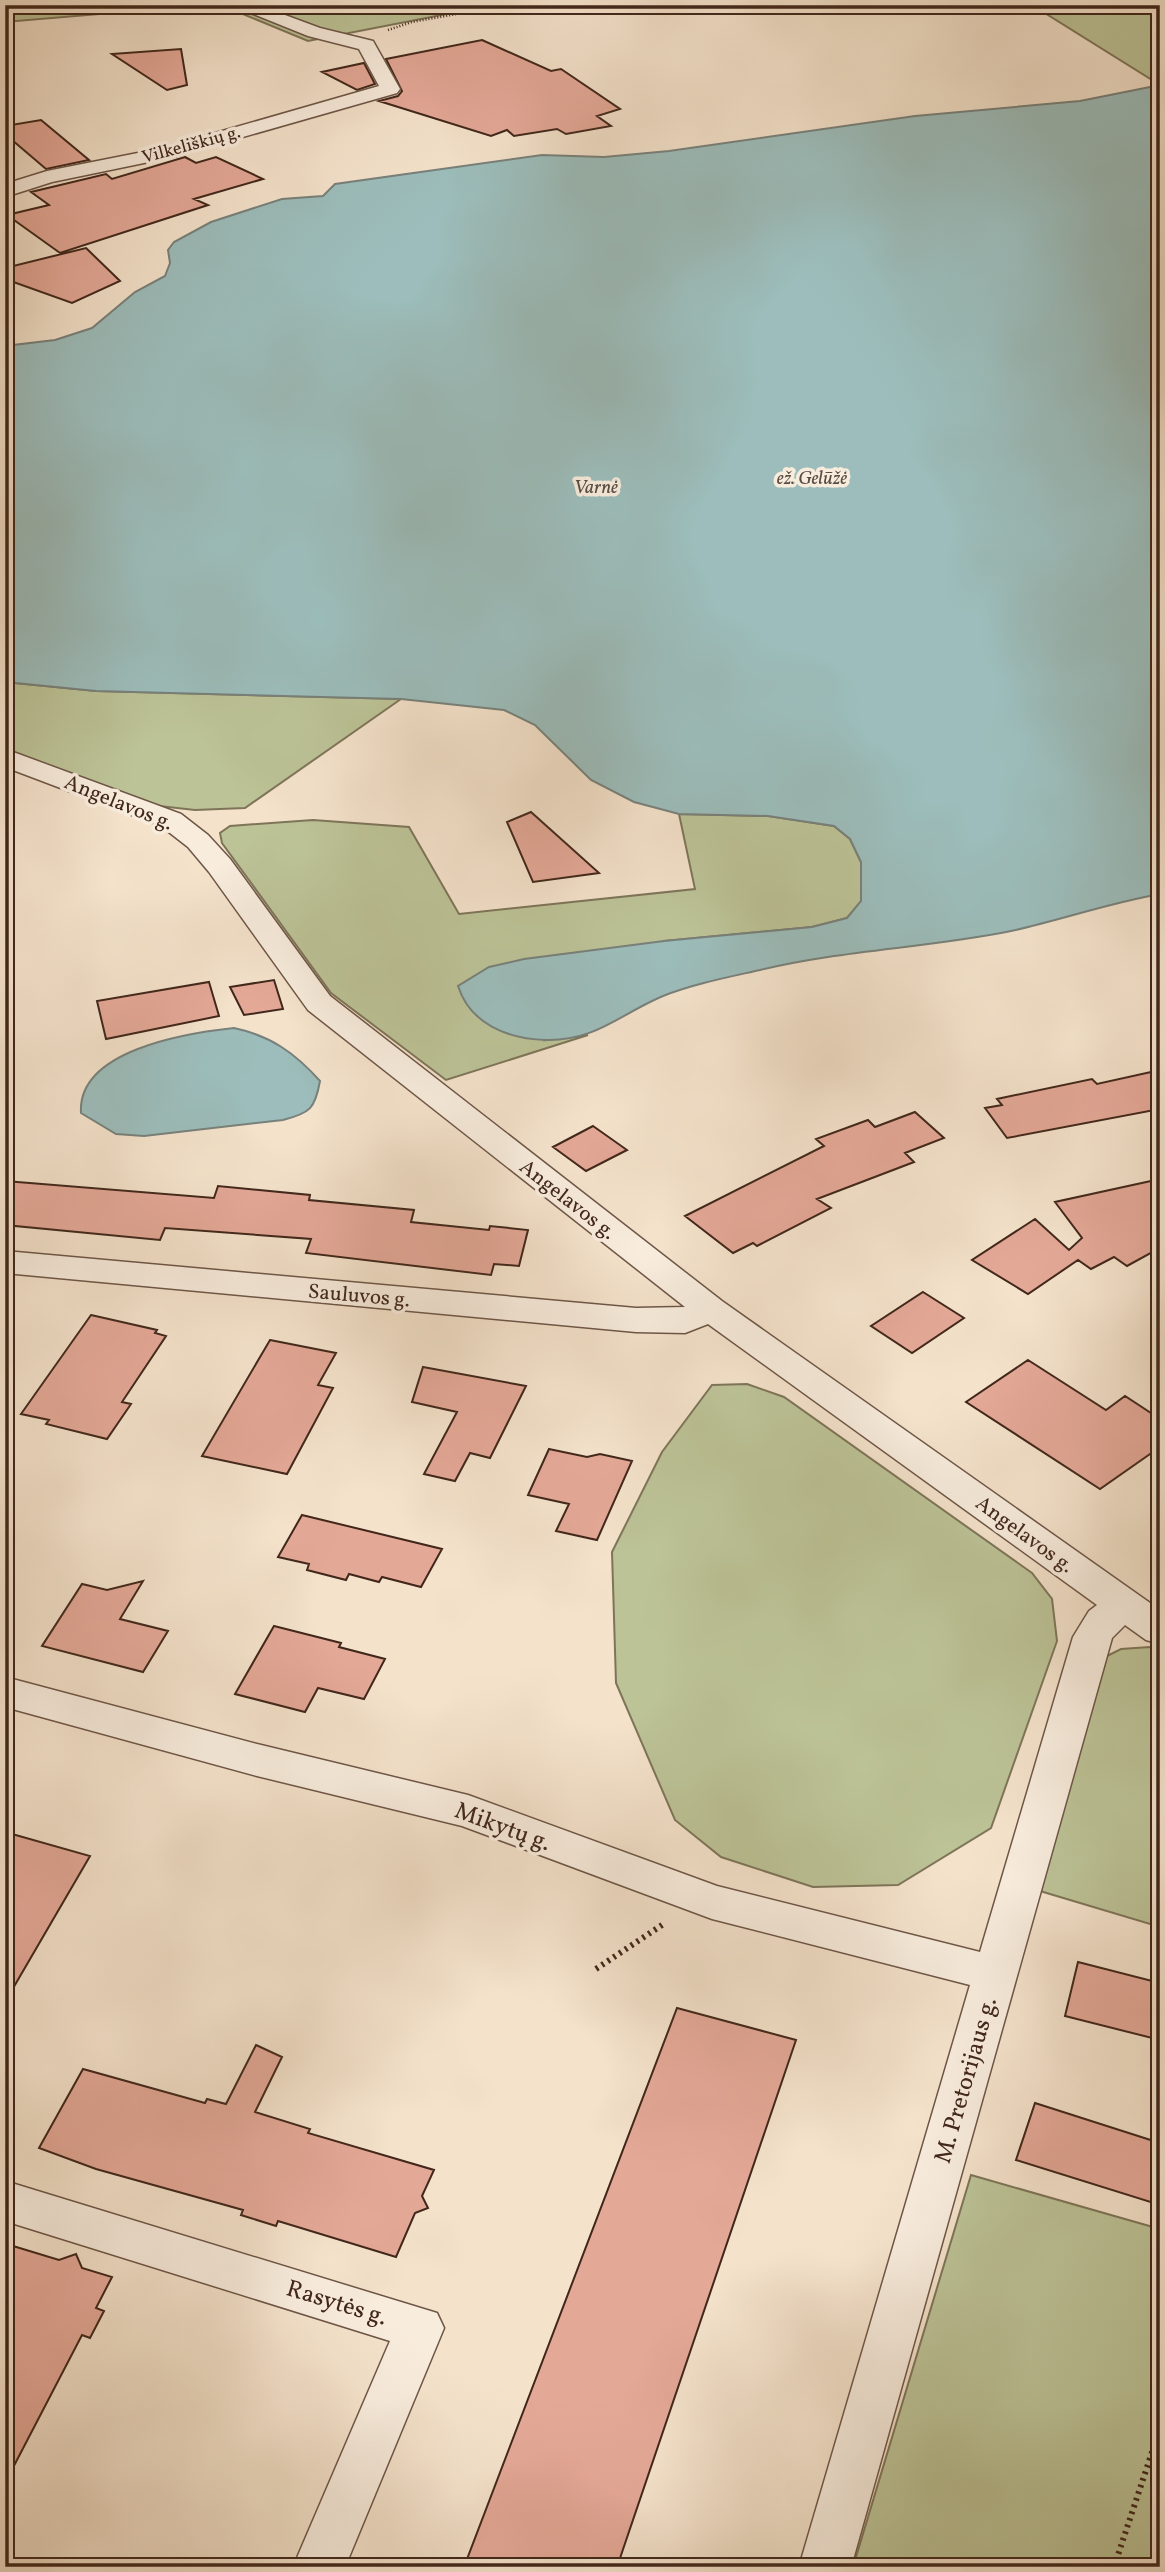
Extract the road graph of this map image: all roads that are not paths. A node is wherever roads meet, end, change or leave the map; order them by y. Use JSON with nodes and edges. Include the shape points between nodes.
{"nodes":[{"id":1,"x":240,"y":5,"type":"edge"},
{"id":2,"x":5,"y":191,"type":"edge"},
{"id":3,"x":5,"y":757,"type":"edge"},
{"id":4,"x":5,"y":1262,"type":"edge"},
{"id":5,"x":710,"y":1309,"type":"junction"},
{"id":6,"x":1124,"y":1605,"type":"junction"},
{"id":7,"x":1160,"y":1630,"type":"edge"},
{"id":8,"x":5,"y":1692,"type":"edge"},
{"id":9,"x":996,"y":1974,"type":"junction"},
{"id":10,"x":5,"y":2201,"type":"edge"},
{"id":11,"x":319,"y":2567,"type":"edge"},
{"id":12,"x":825,"y":2567,"type":"edge"}],
"edges":[{"from":1,"to":2,"type":"street","name":"Vilkeliškių g.","via":[[366,45],[390,89],[166,153],[47,177]]},
{"from":3,"to":5,"type":"street","name":"Angelavos g.","via":[[186,829],[211,852],[319,1003]]},
{"from":4,"to":5,"type":"street","name":"Sauluvos g.","via":[[636,1320],[685,1321]]},
{"from":5,"to":6,"type":"street","name":"Angelavos g."},
{"from":6,"to":7,"type":"street","name":"Angelavos g."},
{"from":6,"to":9,"type":"street","name":"M. Pretorijaus g.","via":[[1103,1621],[1093,1637]]},
{"from":8,"to":9,"type":"street","name":"Mikytų g.","via":[[468,1811],[694,1895]]},
{"from":9,"to":12,"type":"street","name":"M. Pretorijaus g."},
{"from":10,"to":11,"type":"street","name":"Rasytės g.","via":[[420,2328]]}]}
